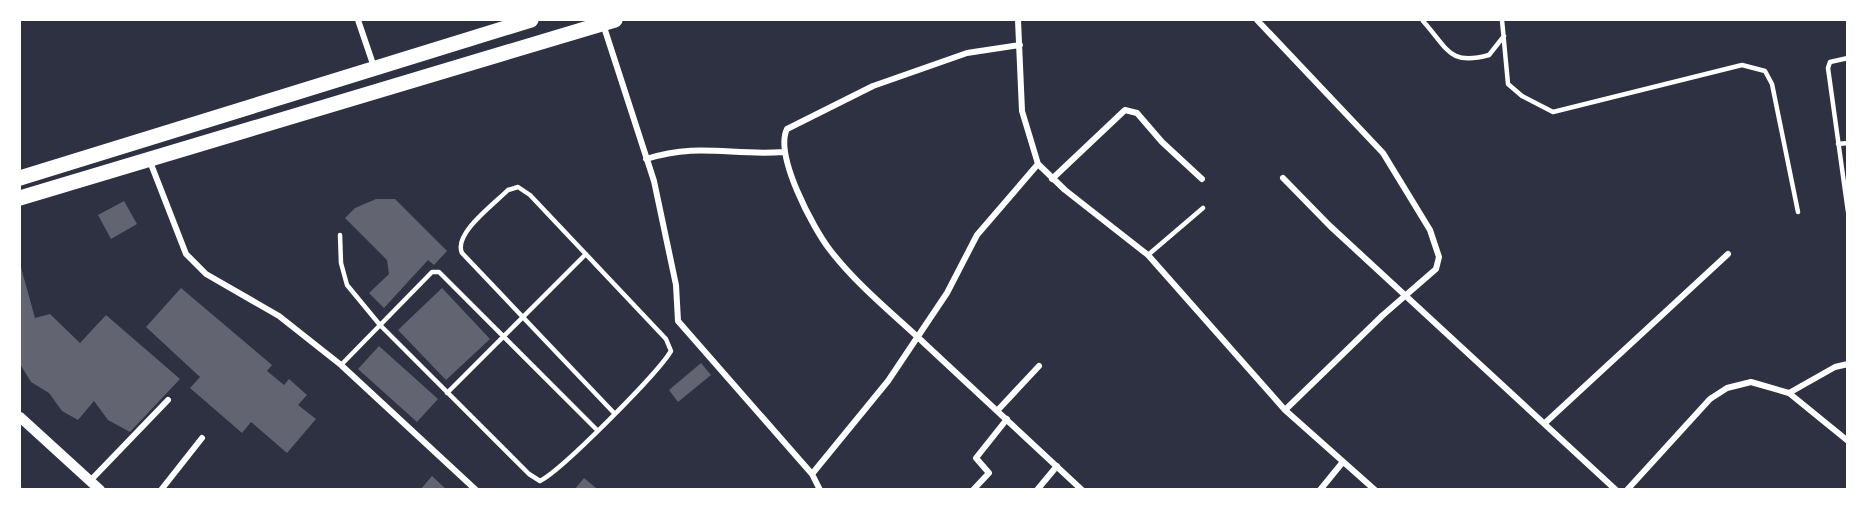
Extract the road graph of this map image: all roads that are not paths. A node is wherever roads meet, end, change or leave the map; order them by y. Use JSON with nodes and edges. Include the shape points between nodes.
{"nodes":[{"id":1,"x":358,"y":20,"type":"edge"},
{"id":2,"x":531,"y":20,"type":"edge"},
{"id":3,"x":1018,"y":20,"type":"edge"},
{"id":4,"x":1257,"y":20,"type":"edge"},
{"id":5,"x":1502,"y":20,"type":"edge"},
{"id":6,"x":609,"y":21,"type":"edge"},
{"id":7,"x":1423,"y":21,"type":"edge"},
{"id":8,"x":1504,"y":36,"type":"junction"},
{"id":9,"x":1020,"y":45,"type":"junction"},
{"id":10,"x":1848,"y":58,"type":"edge"},
{"id":11,"x":374,"y":68,"type":"junction"},
{"id":12,"x":1848,"y":143,"type":"edge"},
{"id":13,"x":1838,"y":144,"type":"junction"},
{"id":14,"x":783,"y":152,"type":"junction"},
{"id":15,"x":149,"y":159,"type":"junction"},
{"id":16,"x":646,"y":159,"type":"junction"},
{"id":17,"x":1038,"y":164,"type":"junction"},
{"id":18,"x":20,"y":178,"type":"edge"},
{"id":19,"x":1283,"y":178,"type":"dead end"},
{"id":20,"x":1052,"y":179,"type":"junction"},
{"id":21,"x":1202,"y":179,"type":"dead end"},
{"id":22,"x":20,"y":198,"type":"edge"},
{"id":23,"x":1203,"y":208,"type":"dead end"},
{"id":24,"x":1798,"y":212,"type":"dead end"},
{"id":25,"x":1848,"y":212,"type":"edge"},
{"id":26,"x":340,"y":235,"type":"dead end"},
{"id":27,"x":586,"y":254,"type":"junction"},
{"id":28,"x":1728,"y":254,"type":"dead end"},
{"id":29,"x":1148,"y":255,"type":"junction"},
{"id":30,"x":1405,"y":296,"type":"junction"},
{"id":31,"x":523,"y":317,"type":"junction"},
{"id":32,"x":380,"y":325,"type":"junction"},
{"id":33,"x":505,"y":335,"type":"junction"},
{"id":34,"x":918,"y":337,"type":"junction"},
{"id":35,"x":1848,"y":364,"type":"edge"},
{"id":36,"x":341,"y":365,"type":"junction"},
{"id":37,"x":1040,"y":366,"type":"dead end"},
{"id":38,"x":447,"y":393,"type":"junction"},
{"id":39,"x":1789,"y":393,"type":"junction"},
{"id":40,"x":168,"y":400,"type":"dead end"},
{"id":41,"x":1286,"y":410,"type":"junction"},
{"id":42,"x":997,"y":411,"type":"junction"},
{"id":43,"x":614,"y":413,"type":"junction"},
{"id":44,"x":20,"y":417,"type":"edge"},
{"id":45,"x":1007,"y":420,"type":"junction"},
{"id":46,"x":1545,"y":423,"type":"junction"},
{"id":47,"x":597,"y":430,"type":"junction"},
{"id":48,"x":202,"y":438,"type":"dead end"},
{"id":49,"x":1848,"y":441,"type":"edge"},
{"id":50,"x":1342,"y":463,"type":"junction"},
{"id":51,"x":1057,"y":466,"type":"junction"},
{"id":52,"x":812,"y":474,"type":"junction"},
{"id":53,"x":90,"y":481,"type":"junction"},
{"id":54,"x":100,"y":489,"type":"edge"},
{"id":55,"x":161,"y":489,"type":"edge"},
{"id":56,"x":476,"y":489,"type":"edge"},
{"id":57,"x":820,"y":489,"type":"edge"},
{"id":58,"x":973,"y":489,"type":"edge"},
{"id":59,"x":1037,"y":489,"type":"edge"},
{"id":60,"x":1082,"y":489,"type":"edge"},
{"id":61,"x":1320,"y":489,"type":"edge"},
{"id":62,"x":1375,"y":489,"type":"edge"},
{"id":63,"x":1616,"y":489,"type":"edge"},
{"id":64,"x":1628,"y":489,"type":"edge"}],
"edges":[{"from":1,"to":11,"type":"street"},
{"from":2,"to":11,"type":"highway"},
{"from":3,"to":9,"type":"street"},
{"from":4,"to":30,"type":"street","via":[[1383,153],[1430,230],[1438,247],[1437,269]]},
{"from":5,"to":8,"type":"lane"},
{"from":6,"to":15,"type":"highway"},
{"from":6,"to":16,"type":"street"},
{"from":7,"to":8,"type":"lane","via":[[1462,60],[1490,55]]},
{"from":8,"to":24,"type":"lane","via":[[1508,84],[1536,106],[1553,112],[1742,66],[1765,71],[1772,84]]},
{"from":9,"to":14,"type":"street","via":[[967,53],[873,86],[787,129]]},
{"from":9,"to":17,"type":"street","via":[[1022,111]]},
{"from":10,"to":13,"type":"lane","via":[[1830,62],[1828,68]]},
{"from":11,"to":18,"type":"highway"},
{"from":12,"to":13,"type":"lane"},
{"from":13,"to":25,"type":"lane"},
{"from":14,"to":16,"type":"street","via":[[741,154],[709,148],[672,151]]},
{"from":14,"to":34,"type":"street","via":[[809,217],[829,249],[865,290]]},
{"from":15,"to":22,"type":"highway"},
{"from":15,"to":36,"type":"street","via":[[186,254],[206,274],[279,316]]},
{"from":16,"to":52,"type":"street","via":[[673,274],[678,321]]},
{"from":17,"to":20,"type":"street"},
{"from":17,"to":34,"type":"street","via":[[977,235]]},
{"from":19,"to":30,"type":"street"},
{"from":20,"to":21,"type":"street","via":[[1130,109]]},
{"from":20,"to":29,"type":"street"},
{"from":23,"to":29,"type":"lane"},
{"from":26,"to":32,"type":"lane","via":[[344,278]]},
{"from":27,"to":31,"type":"lane"},
{"from":27,"to":31,"type":"lane","via":[[518,187],[508,190],[461,236],[462,253]]},
{"from":27,"to":43,"type":"lane","via":[[666,339],[671,351]]},
{"from":28,"to":46,"type":"street"},
{"from":29,"to":41,"type":"street"},
{"from":30,"to":41,"type":"street"},
{"from":30,"to":46,"type":"street"},
{"from":31,"to":33,"type":"lane"},
{"from":31,"to":43,"type":"lane"},
{"from":32,"to":33,"type":"lane","via":[[432,272],[440,272]]},
{"from":32,"to":36,"type":"lane"},
{"from":32,"to":38,"type":"lane"},
{"from":33,"to":38,"type":"lane"},
{"from":33,"to":47,"type":"lane"},
{"from":34,"to":42,"type":"street"},
{"from":34,"to":52,"type":"street","via":[[888,381]]},
{"from":35,"to":39,"type":"street","via":[[1835,367]]},
{"from":36,"to":56,"type":"street"},
{"from":37,"to":42,"type":"street"},
{"from":38,"to":47,"type":"lane","via":[[540,481],[552,475]]},
{"from":39,"to":49,"type":"street"},
{"from":39,"to":64,"type":"street","via":[[1750,382],[1727,388],[1710,399]]},
{"from":40,"to":53,"type":"street"},
{"from":41,"to":50,"type":"street"},
{"from":42,"to":45,"type":"street"},
{"from":43,"to":47,"type":"lane"},
{"from":44,"to":53,"type":"street"},
{"from":45,"to":51,"type":"street"},
{"from":45,"to":58,"type":"street","via":[[976,458],[989,473]]},
{"from":46,"to":63,"type":"street"},
{"from":48,"to":55,"type":"street"},
{"from":50,"to":61,"type":"street"},
{"from":50,"to":62,"type":"street"},
{"from":51,"to":59,"type":"street"},
{"from":51,"to":60,"type":"street"},
{"from":52,"to":57,"type":"street"},
{"from":53,"to":54,"type":"street"}]}
